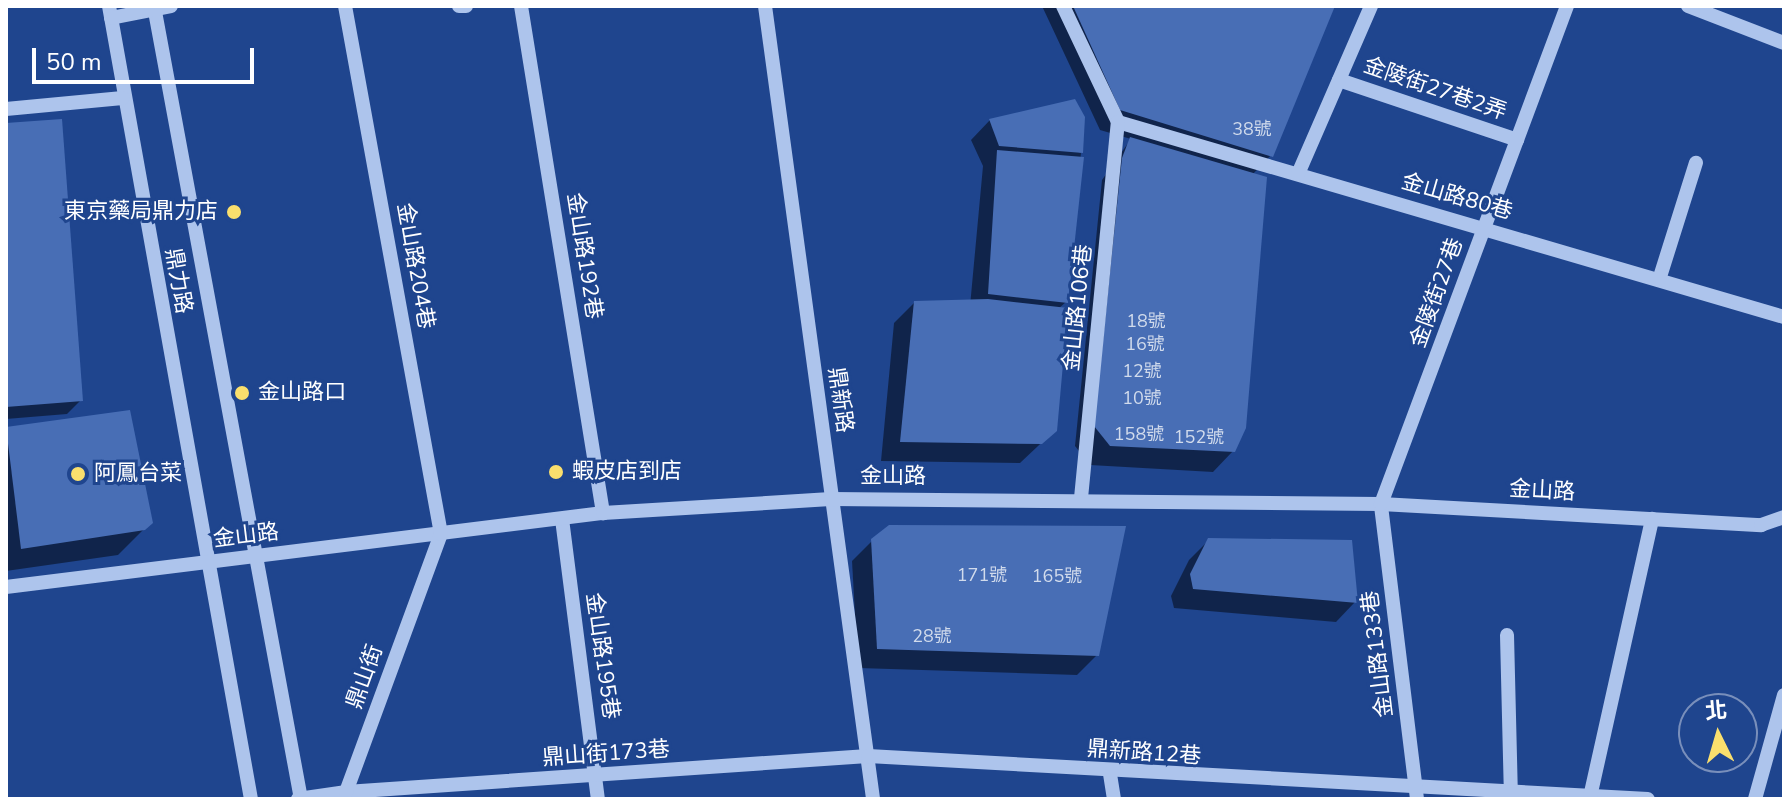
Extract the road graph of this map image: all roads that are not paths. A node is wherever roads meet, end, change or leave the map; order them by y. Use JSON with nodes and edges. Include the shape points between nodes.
{"nodes":[{"id":1,"x":171,"y":6,"type":"edge"},
{"id":2,"x":345,"y":6,"type":"edge"},
{"id":3,"x":459,"y":6,"type":"edge"},
{"id":4,"x":466,"y":6,"type":"edge"},
{"id":5,"x":521,"y":6,"type":"edge"},
{"id":6,"x":765,"y":6,"type":"edge"},
{"id":7,"x":1063,"y":6,"type":"edge"},
{"id":8,"x":1371,"y":6,"type":"edge"},
{"id":9,"x":1567,"y":6,"type":"edge"},
{"id":10,"x":1688,"y":6,"type":"edge"},
{"id":11,"x":154,"y":8,"type":"edge"},
{"id":12,"x":110,"y":12,"type":"edge"},
{"id":13,"x":1784,"y":43,"type":"edge"},
{"id":14,"x":1339,"y":80,"type":"junction"},
{"id":15,"x":122,"y":98,"type":"junction"},
{"id":16,"x":6,"y":109,"type":"edge"},
{"id":17,"x":1118,"y":122,"type":"junction"},
{"id":18,"x":1517,"y":140,"type":"junction"},
{"id":19,"x":1696,"y":163,"type":"dead end"},
{"id":20,"x":1298,"y":174,"type":"junction"},
{"id":21,"x":1484,"y":228,"type":"junction"},
{"id":22,"x":1659,"y":280,"type":"junction"},
{"id":23,"x":1784,"y":317,"type":"edge"},
{"id":24,"x":1081,"y":498,"type":"junction"},
{"id":25,"x":831,"y":499,"type":"junction"},
{"id":26,"x":1381,"y":504,"type":"junction"},
{"id":27,"x":603,"y":513,"type":"junction"},
{"id":28,"x":1784,"y":517,"type":"edge"},
{"id":29,"x":562,"y":519,"type":"junction"},
{"id":30,"x":1652,"y":519,"type":"junction"},
{"id":31,"x":441,"y":534,"type":"junction"},
{"id":32,"x":253,"y":558,"type":"junction"},
{"id":33,"x":206,"y":563,"type":"junction"},
{"id":34,"x":6,"y":587,"type":"edge"},
{"id":35,"x":1507,"y":635,"type":"dead end"},
{"id":36,"x":1784,"y":695,"type":"edge"},
{"id":37,"x":868,"y":756,"type":"junction"},
{"id":38,"x":1110,"y":774,"type":"junction"},
{"id":39,"x":596,"y":778,"type":"junction"},
{"id":40,"x":346,"y":792,"type":"junction"},
{"id":41,"x":1511,"y":794,"type":"junction"},
{"id":42,"x":1417,"y":795,"type":"edge"},
{"id":43,"x":1590,"y":797,"type":"junction"},
{"id":44,"x":251,"y":799,"type":"edge"},
{"id":45,"x":300,"y":799,"type":"edge"},
{"id":46,"x":598,"y":799,"type":"edge"},
{"id":47,"x":873,"y":799,"type":"edge"},
{"id":48,"x":1114,"y":799,"type":"edge"},
{"id":49,"x":1648,"y":799,"type":"edge"},
{"id":50,"x":1755,"y":799,"type":"edge"}],
"edges":[{"from":1,"to":11,"type":"street"},
{"from":2,"to":31,"type":"street","name":"金山路204巷"},
{"from":3,"to":4,"type":"street"},
{"from":5,"to":27,"type":"street","name":"金山路192巷"},
{"from":6,"to":25,"type":"street","name":"鼎新路"},
{"from":7,"to":17,"type":"street"},
{"from":8,"to":14,"type":"street"},
{"from":9,"to":18,"type":"street","name":"金陵街27巷"},
{"from":10,"to":13,"type":"street"},
{"from":11,"to":12,"type":"street"},
{"from":11,"to":32,"type":"street","name":"鼎力路"},
{"from":12,"to":15,"type":"street","name":"鼎力路"},
{"from":14,"to":18,"type":"street","name":"金陵街27巷2弄"},
{"from":14,"to":20,"type":"street"},
{"from":15,"to":16,"type":"street"},
{"from":15,"to":33,"type":"street","name":"鼎力路"},
{"from":17,"to":20,"type":"street","name":"金山路80巷"},
{"from":17,"to":24,"type":"street","name":"金山路106巷"},
{"from":18,"to":21,"type":"street","name":"金陵街27巷"},
{"from":19,"to":22,"type":"street"},
{"from":20,"to":21,"type":"street","name":"金山路80巷"},
{"from":21,"to":22,"type":"street","name":"金山路80巷"},
{"from":21,"to":26,"type":"street","name":"金陵街27巷"},
{"from":22,"to":23,"type":"street","name":"金山路80巷"},
{"from":24,"to":25,"type":"street","name":"金山路"},
{"from":24,"to":26,"type":"street","name":"金山路"},
{"from":25,"to":27,"type":"street","name":"金山路"},
{"from":25,"to":37,"type":"street","name":"鼎新路"},
{"from":26,"to":30,"type":"street","name":"金山路"},
{"from":26,"to":42,"type":"street","name":"金山路133巷"},
{"from":27,"to":29,"type":"street","name":"金山路"},
{"from":28,"to":30,"type":"street","name":"金山路","via":[[1761,525]]},
{"from":29,"to":31,"type":"street","name":"金山路"},
{"from":29,"to":39,"type":"street","name":"金山路195巷"},
{"from":30,"to":43,"type":"street"},
{"from":31,"to":32,"type":"street","name":"金山路"},
{"from":31,"to":40,"type":"street","name":"鼎山街"},
{"from":32,"to":33,"type":"street","name":"金山路"},
{"from":32,"to":45,"type":"street"},
{"from":33,"to":34,"type":"street","name":"金山路"},
{"from":33,"to":44,"type":"street"},
{"from":35,"to":41,"type":"street"},
{"from":36,"to":50,"type":"street"},
{"from":37,"to":38,"type":"street","name":"鼎新路12巷"},
{"from":37,"to":39,"type":"street","name":"鼎山街173巷"},
{"from":37,"to":47,"type":"street","name":"鼎新路"},
{"from":38,"to":42,"type":"street","name":"鼎新路12巷"},
{"from":38,"to":48,"type":"street"},
{"from":39,"to":40,"type":"street","name":"鼎山街173巷"},
{"from":39,"to":46,"type":"street","name":"金山路195巷"},
{"from":40,"to":45,"type":"street"},
{"from":41,"to":42,"type":"street","name":"鼎新路12巷"},
{"from":41,"to":43,"type":"street","name":"鼎新路12巷"},
{"from":43,"to":49,"type":"street","name":"鼎新路12巷"}]}
